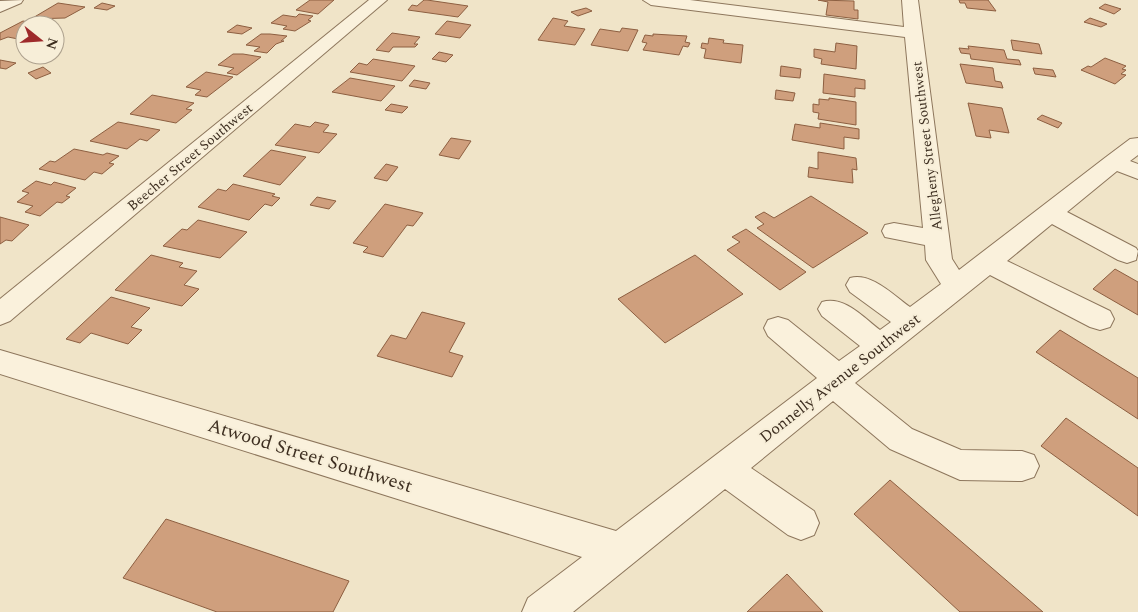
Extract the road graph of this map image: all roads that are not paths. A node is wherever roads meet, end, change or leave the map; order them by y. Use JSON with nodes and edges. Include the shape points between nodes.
{"nodes":[{"id":1,"x":15,"y":0,"type":"edge"},
{"id":2,"x":379,"y":0,"type":"edge"},
{"id":3,"x":651,"y":0,"type":"edge"},
{"id":4,"x":910,"y":0,"type":"edge"},
{"id":5,"x":0,"y":7,"type":"edge"},
{"id":6,"x":914,"y":33,"type":"junction"},
{"id":7,"x":1138,"y":144,"type":"edge"},
{"id":8,"x":1126,"y":167,"type":"edge"},
{"id":9,"x":1050,"y":213,"type":"junction"},
{"id":10,"x":894,"y":231,"type":"dead end"},
{"id":11,"x":937,"y":239,"type":"junction"},
{"id":12,"x":1127,"y":254,"type":"dead end"},
{"id":13,"x":987,"y":262,"type":"junction"},
{"id":14,"x":859,"y":285,"type":"dead end"},
{"id":15,"x":956,"y":287,"type":"junction"},
{"id":16,"x":832,"y":309,"type":"dead end"},
{"id":17,"x":0,"y":314,"type":"edge"},
{"id":18,"x":1100,"y":319,"type":"dead end"},
{"id":19,"x":911,"y":322,"type":"junction"},
{"id":20,"x":778,"y":328,"type":"dead end"},
{"id":21,"x":881,"y":346,"type":"junction"},
{"id":22,"x":0,"y":362,"type":"edge"},
{"id":23,"x":836,"y":381,"type":"junction"},
{"id":24,"x":1022,"y":466,"type":"dead end"},
{"id":25,"x":725,"y":469,"type":"junction"},
{"id":26,"x":801,"y":523,"type":"dead end"},
{"id":27,"x":620,"y":551,"type":"junction"},
{"id":28,"x":542,"y":612,"type":"edge"}],
"edges":[{"from":1,"to":5,"type":"street"},
{"from":2,"to":17,"type":"street","name":"Beecher Street Southwest"},
{"from":3,"to":6,"type":"street"},
{"from":4,"to":6,"type":"street","name":"Allegheny Street Southwest"},
{"from":6,"to":11,"type":"street","name":"Allegheny Street Southwest"},
{"from":7,"to":8,"type":"street","name":"Donnelly Avenue Southwest"},
{"from":8,"to":9,"type":"street","name":"Donnelly Avenue Southwest"},
{"from":9,"to":12,"type":"street"},
{"from":9,"to":13,"type":"street","name":"Donnelly Avenue Southwest"},
{"from":10,"to":11,"type":"street"},
{"from":11,"to":15,"type":"street","name":"Allegheny Street Southwest","via":[[939,260]]},
{"from":13,"to":15,"type":"street","name":"Donnelly Avenue Southwest"},
{"from":13,"to":18,"type":"street"},
{"from":14,"to":19,"type":"street"},
{"from":15,"to":19,"type":"street","name":"Donnelly Avenue Southwest"},
{"from":16,"to":21,"type":"street"},
{"from":19,"to":21,"type":"street","name":"Donnelly Avenue Southwest"},
{"from":20,"to":23,"type":"street"},
{"from":21,"to":23,"type":"street","name":"Donnelly Avenue Southwest"},
{"from":22,"to":27,"type":"street","name":"Atwood Street Southwest"},
{"from":23,"to":24,"type":"street","via":[[901,438],[960,465]]},
{"from":23,"to":25,"type":"street","name":"Donnelly Avenue Southwest"},
{"from":25,"to":26,"type":"street"},
{"from":25,"to":27,"type":"street","name":"Donnelly Avenue Southwest"},
{"from":27,"to":28,"type":"street","name":"Donnelly Avenue Southwest"}]}
